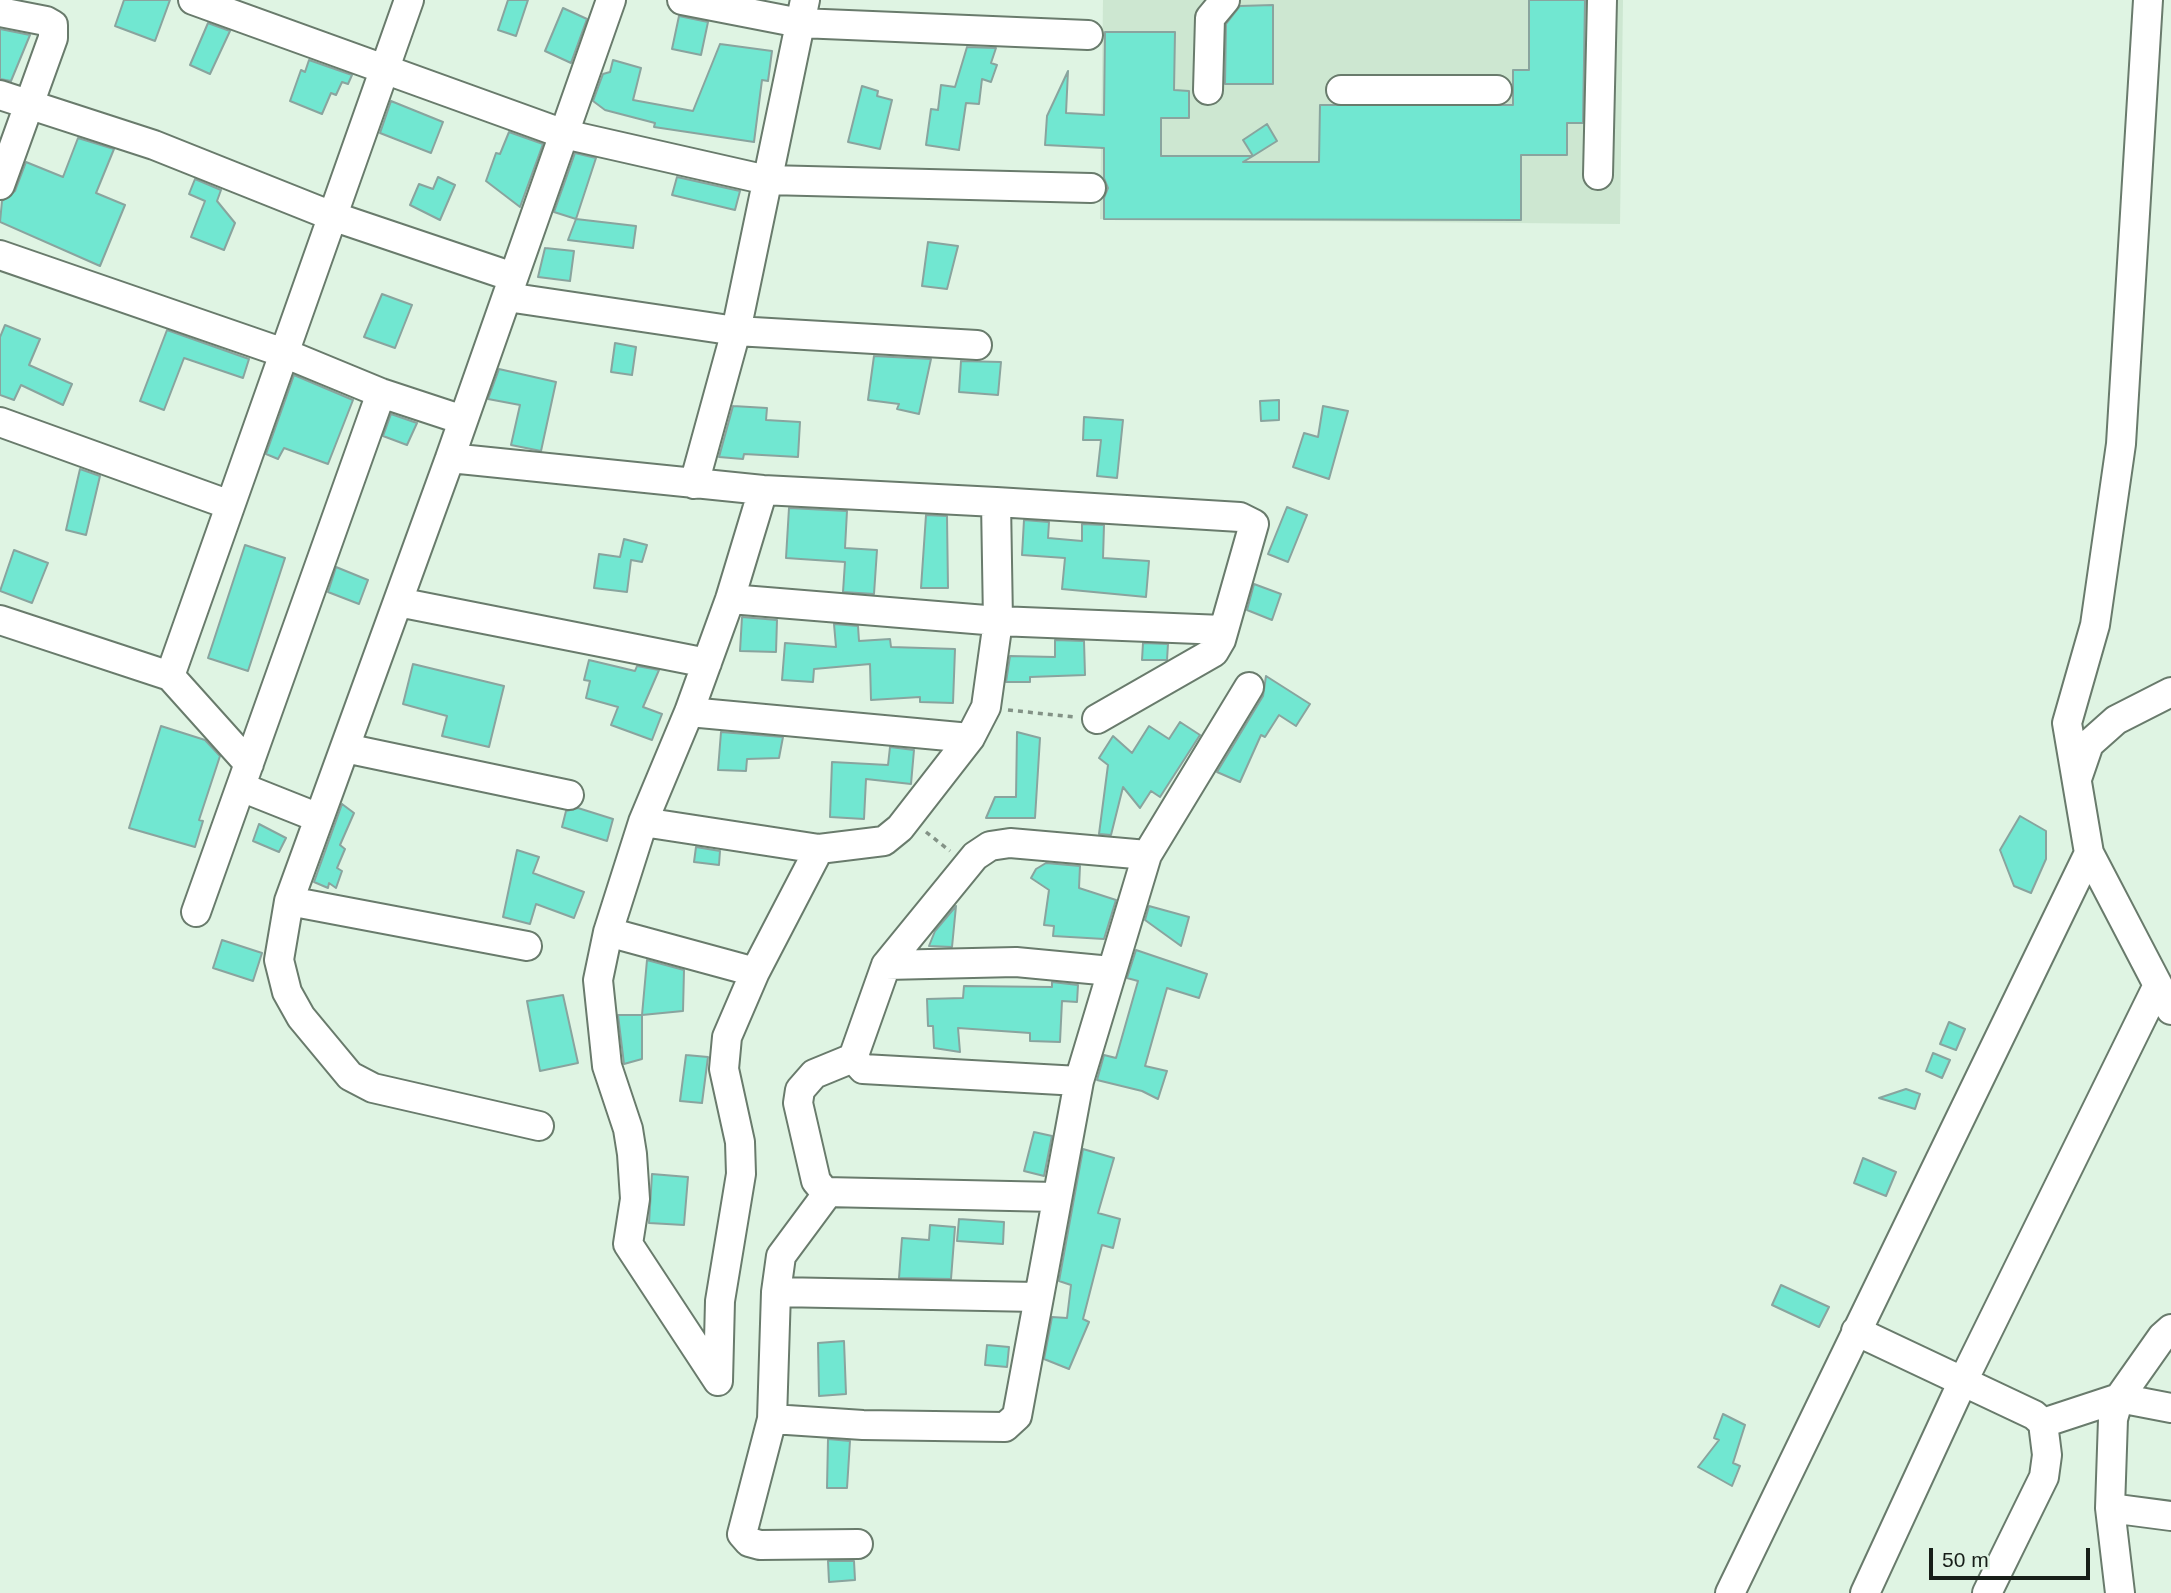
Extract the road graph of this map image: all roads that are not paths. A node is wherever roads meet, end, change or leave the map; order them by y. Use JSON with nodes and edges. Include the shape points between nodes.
{"nodes":[{"id":1,"x":193,"y":0,"type":"edge"},
{"id":2,"x":409,"y":0,"type":"edge"},
{"id":3,"x":611,"y":0,"type":"edge"},
{"id":4,"x":682,"y":0,"type":"edge"},
{"id":5,"x":1225,"y":0,"type":"edge"},
{"id":6,"x":1602,"y":0,"type":"edge"},
{"id":7,"x":2148,"y":0,"type":"edge"},
{"id":8,"x":0,"y":12,"type":"edge"},
{"id":9,"x":802,"y":12,"type":"edge"},
{"id":10,"x":1088,"y":35,"type":"dead end"},
{"id":11,"x":385,"y":67,"type":"junction"},
{"id":12,"x":1208,"y":90,"type":"dead end"},
{"id":13,"x":1341,"y":90,"type":"dead end"},
{"id":14,"x":1497,"y":90,"type":"dead end"},
{"id":15,"x":0,"y":94,"type":"edge"},
{"id":16,"x":29,"y":103,"type":"junction"},
{"id":17,"x":564,"y":134,"type":"junction"},
{"id":18,"x":1598,"y":175,"type":"dead end"},
{"id":19,"x":767,"y":180,"type":"junction"},
{"id":20,"x":0,"y":185,"type":"edge"},
{"id":21,"x":1091,"y":188,"type":"dead end"},
{"id":22,"x":332,"y":216,"type":"junction"},
{"id":23,"x":0,"y":255,"type":"edge"},
{"id":24,"x":510,"y":287,"type":"junction"},
{"id":25,"x":736,"y":331,"type":"junction"},
{"id":26,"x":976,"y":345,"type":"dead end"},
{"id":27,"x":284,"y":353,"type":"junction"},
{"id":28,"x":381,"y":393,"type":"junction"},
{"id":29,"x":463,"y":420,"type":"junction"},
{"id":30,"x":0,"y":422,"type":"edge"},
{"id":31,"x":450,"y":458,"type":"junction"},
{"id":32,"x":694,"y":484,"type":"junction"},
{"id":33,"x":763,"y":490,"type":"junction"},
{"id":34,"x":996,"y":502,"type":"junction"},
{"id":35,"x":230,"y":505,"type":"junction"},
{"id":36,"x":730,"y":599,"type":"junction"},
{"id":37,"x":398,"y":602,"type":"junction"},
{"id":38,"x":0,"y":620,"type":"edge"},
{"id":39,"x":999,"y":621,"type":"junction"},
{"id":40,"x":1223,"y":630,"type":"junction"},
{"id":41,"x":707,"y":663,"type":"junction"},
{"id":42,"x":170,"y":676,"type":"junction"},
{"id":43,"x":1249,"y":687,"type":"dead end"},
{"id":44,"x":2171,"y":692,"type":"edge"},
{"id":45,"x":689,"y":712,"type":"junction"},
{"id":46,"x":1097,"y":719,"type":"road end"},
{"id":47,"x":970,"y":738,"type":"junction"},
{"id":48,"x":345,"y":748,"type":"junction"},
{"id":49,"x":245,"y":776,"type":"junction"},
{"id":50,"x":2078,"y":776,"type":"junction"},
{"id":51,"x":569,"y":795,"type":"dead end"},
{"id":52,"x":320,"y":818,"type":"junction"},
{"id":53,"x":643,"y":822,"type":"junction"},
{"id":54,"x":819,"y":849,"type":"junction"},
{"id":55,"x":2089,"y":853,"type":"junction"},
{"id":56,"x":1147,"y":855,"type":"junction"},
{"id":57,"x":289,"y":901,"type":"junction"},
{"id":58,"x":196,"y":912,"type":"dead end"},
{"id":59,"x":608,"y":932,"type":"junction"},
{"id":60,"x":527,"y":946,"type":"dead end"},
{"id":61,"x":886,"y":965,"type":"junction"},
{"id":62,"x":1111,"y":971,"type":"junction"},
{"id":63,"x":755,"y":972,"type":"junction"},
{"id":64,"x":2164,"y":998,"type":"edge"},
{"id":65,"x":853,"y":1058,"type":"junction"},
{"id":66,"x":1079,"y":1081,"type":"junction"},
{"id":67,"x":539,"y":1126,"type":"dead end"},
{"id":68,"x":825,"y":1192,"type":"junction"},
{"id":69,"x":1056,"y":1197,"type":"junction"},
{"id":70,"x":776,"y":1292,"type":"junction"},
{"id":71,"x":1037,"y":1297,"type":"junction"},
{"id":72,"x":2171,"y":1329,"type":"edge"},
{"id":73,"x":1856,"y":1331,"type":"junction"},
{"id":74,"x":1963,"y":1381,"type":"junction"},
{"id":75,"x":2119,"y":1398,"type":"junction"},
{"id":76,"x":2171,"y":1408,"type":"edge"},
{"id":77,"x":772,"y":1419,"type":"junction"},
{"id":78,"x":2048,"y":1421,"type":"junction"},
{"id":79,"x":2110,"y":1508,"type":"junction"},
{"id":80,"x":2171,"y":1516,"type":"edge"},
{"id":81,"x":858,"y":1544,"type":"dead end"},
{"id":82,"x":1730,"y":1593,"type":"edge"},
{"id":83,"x":1865,"y":1593,"type":"edge"},
{"id":84,"x":1987,"y":1593,"type":"edge"},
{"id":85,"x":2120,"y":1593,"type":"edge"}],
"edges":[{"from":1,"to":11,"type":"street"},
{"from":2,"to":11,"type":"street"},
{"from":3,"to":17,"type":"street"},
{"from":4,"to":9,"type":"street"},
{"from":5,"to":12,"type":"street","via":[[1210,18]]},
{"from":6,"to":18,"type":"street"},
{"from":7,"to":50,"type":"street","via":[[2121,444],[2095,625],[2067,723]]},
{"from":8,"to":16,"type":"street","via":[[53,25],[53,38]]},
{"from":9,"to":10,"type":"street"},
{"from":9,"to":19,"type":"street"},
{"from":11,"to":17,"type":"street"},
{"from":11,"to":22,"type":"street"},
{"from":13,"to":14,"type":"street"},
{"from":15,"to":16,"type":"street"},
{"from":16,"to":20,"type":"street"},
{"from":16,"to":22,"type":"street","via":[[154,145]]},
{"from":17,"to":19,"type":"street"},
{"from":17,"to":24,"type":"street"},
{"from":19,"to":21,"type":"street"},
{"from":19,"to":25,"type":"street"},
{"from":22,"to":24,"type":"street"},
{"from":22,"to":27,"type":"street"},
{"from":23,"to":27,"type":"street"},
{"from":24,"to":25,"type":"street"},
{"from":24,"to":29,"type":"street"},
{"from":25,"to":26,"type":"street"},
{"from":25,"to":32,"type":"street"},
{"from":27,"to":28,"type":"street"},
{"from":27,"to":35,"type":"street"},
{"from":28,"to":29,"type":"street"},
{"from":28,"to":49,"type":"street"},
{"from":29,"to":31,"type":"street"},
{"from":30,"to":35,"type":"street"},
{"from":31,"to":32,"type":"street"},
{"from":31,"to":37,"type":"street"},
{"from":32,"to":33,"type":"street"},
{"from":33,"to":34,"type":"street"},
{"from":33,"to":36,"type":"street"},
{"from":34,"to":39,"type":"street"},
{"from":34,"to":40,"type":"street","via":[[1248,519],[1254,524]]},
{"from":35,"to":42,"type":"street"},
{"from":36,"to":39,"type":"street"},
{"from":36,"to":41,"type":"street"},
{"from":37,"to":41,"type":"street"},
{"from":37,"to":48,"type":"street"},
{"from":38,"to":42,"type":"street"},
{"from":39,"to":40,"type":"street"},
{"from":39,"to":47,"type":"street","via":[[986,707]]},
{"from":40,"to":46,"type":"street","via":[[1214,652]]},
{"from":41,"to":45,"type":"street"},
{"from":42,"to":49,"type":"street"},
{"from":43,"to":56,"type":"street"},
{"from":44,"to":50,"type":"street","via":[[2116,720],[2089,744]]},
{"from":45,"to":47,"type":"street"},
{"from":45,"to":53,"type":"street"},
{"from":47,"to":54,"type":"street","via":[[908,818],[884,841]]},
{"from":48,"to":51,"type":"street"},
{"from":48,"to":52,"type":"street"},
{"from":49,"to":52,"type":"street"},
{"from":49,"to":58,"type":"street"},
{"from":50,"to":55,"type":"street"},
{"from":52,"to":57,"type":"street"},
{"from":53,"to":54,"type":"street"},
{"from":53,"to":59,"type":"street"},
{"from":54,"to":63,"type":"street"},
{"from":55,"to":64,"type":"street"},
{"from":55,"to":73,"type":"street"},
{"from":56,"to":61,"type":"street","via":[[1010,843],[990,846]]},
{"from":56,"to":62,"type":"street"},
{"from":57,"to":60,"type":"street"},
{"from":57,"to":67,"type":"street","via":[[279,960],[287,992],[301,1017],[350,1076],[373,1088]]},
{"from":59,"to":63,"type":"street"},
{"from":59,"to":63,"type":"street","via":[[598,980],[607,1066],[632,1154],[635,1199],[628,1244],[718,1381],[720,1301],[741,1174],[740,1142],[724,1069],[727,1037]]},
{"from":61,"to":62,"type":"street","via":[[1016,962]]},
{"from":61,"to":65,"type":"street"},
{"from":62,"to":66,"type":"street"},
{"from":64,"to":74,"type":"street"},
{"from":65,"to":66,"type":"street","via":[[863,1069]]},
{"from":65,"to":68,"type":"street","via":[[814,1074],[800,1090],[798,1103],[816,1181]]},
{"from":66,"to":69,"type":"street"},
{"from":68,"to":69,"type":"street"},
{"from":68,"to":70,"type":"street","via":[[781,1255]]},
{"from":69,"to":71,"type":"street"},
{"from":70,"to":71,"type":"street"},
{"from":70,"to":77,"type":"street"},
{"from":71,"to":77,"type":"street","via":[[1020,1405],[1017,1416],[1005,1427]]},
{"from":72,"to":75,"type":"street"},
{"from":73,"to":74,"type":"street"},
{"from":73,"to":82,"type":"street"},
{"from":74,"to":78,"type":"street"},
{"from":74,"to":83,"type":"street"},
{"from":75,"to":76,"type":"street"},
{"from":75,"to":78,"type":"street"},
{"from":75,"to":79,"type":"street","via":[[2113,1419]]},
{"from":77,"to":81,"type":"street","via":[[741,1534],[760,1545]]},
{"from":78,"to":84,"type":"street","via":[[2044,1477]]},
{"from":79,"to":80,"type":"street"},
{"from":79,"to":85,"type":"street"}]}
